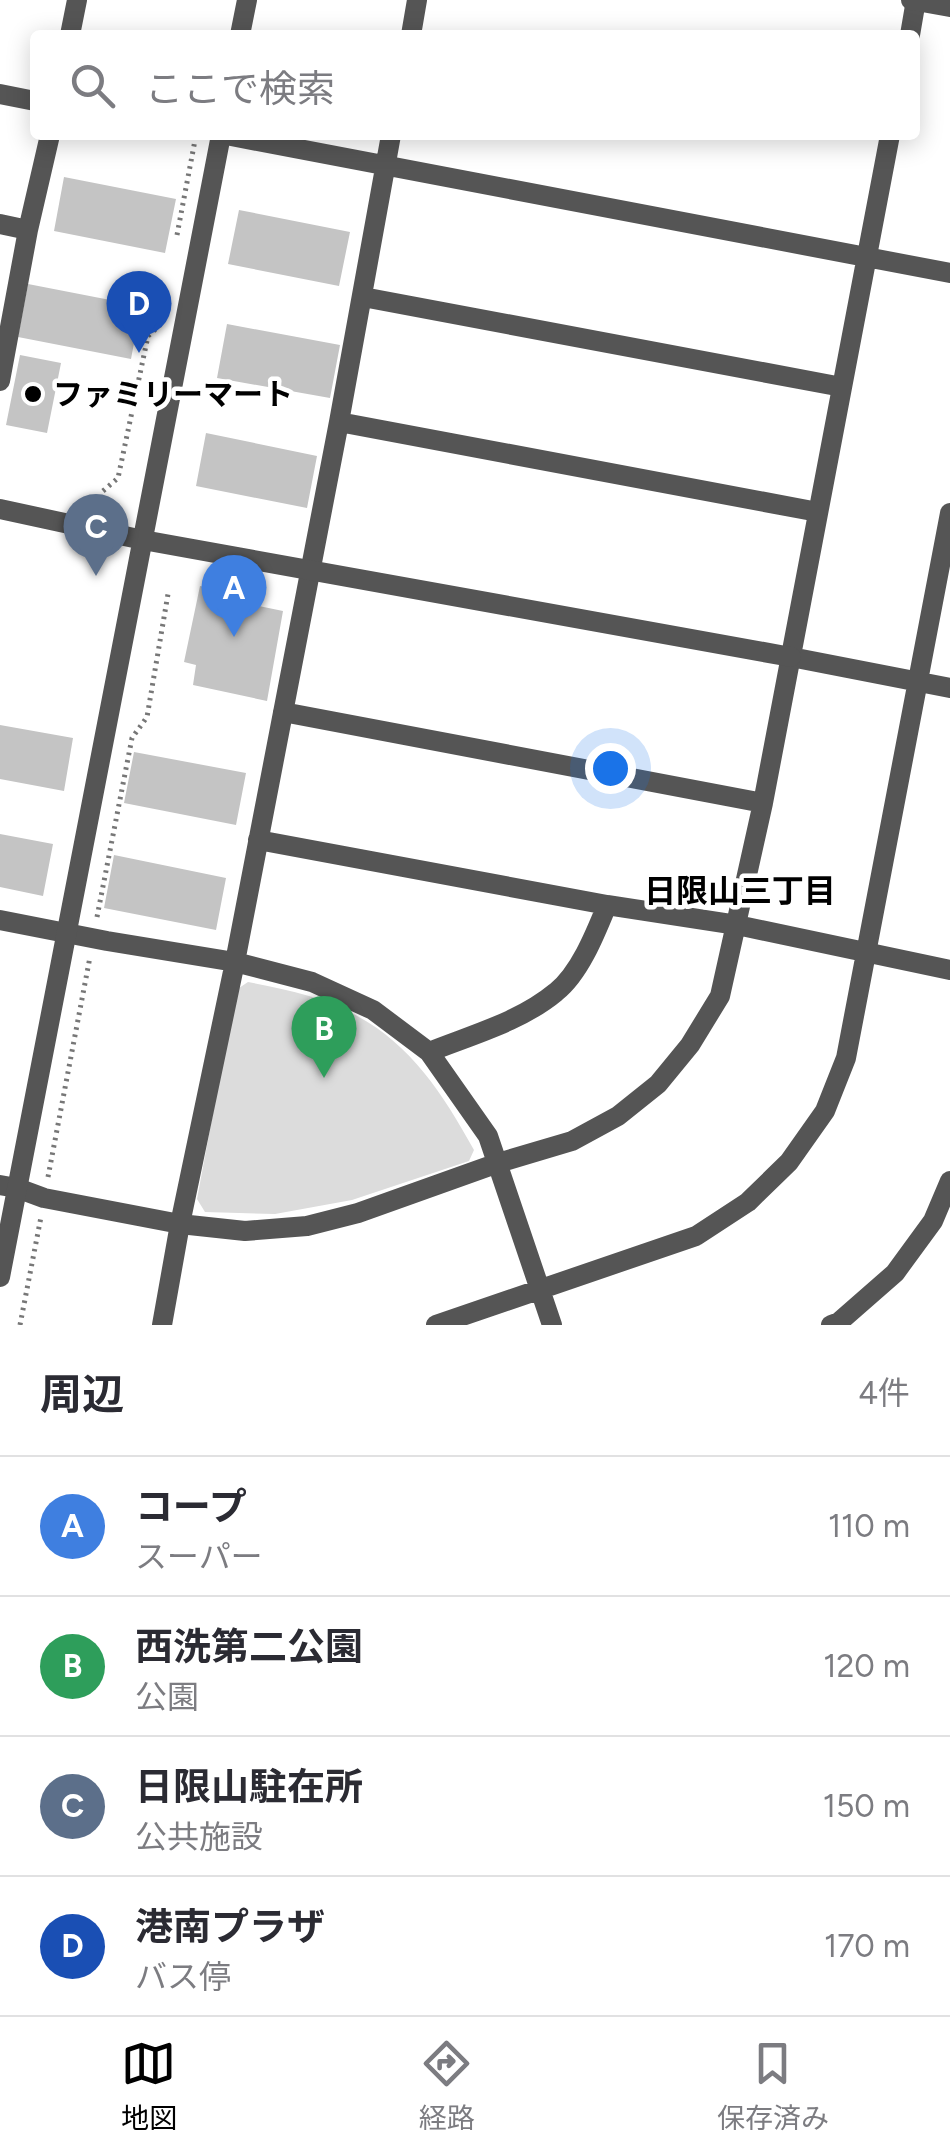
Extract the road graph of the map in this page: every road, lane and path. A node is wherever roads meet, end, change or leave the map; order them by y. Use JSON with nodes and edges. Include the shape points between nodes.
{"nodes":[{"id":1,"x":77,"y":0,"type":"edge"},
{"id":2,"x":246,"y":0,"type":"edge"},
{"id":3,"x":417,"y":0,"type":"edge"},
{"id":4,"x":914,"y":0,"type":"edge"},
{"id":5,"x":950,"y":6,"type":"edge"},
{"id":6,"x":71,"y":30,"type":"edge"},
{"id":7,"x":241,"y":30,"type":"edge"},
{"id":8,"x":412,"y":30,"type":"edge"},
{"id":9,"x":911,"y":30,"type":"edge"},
{"id":10,"x":0,"y":94,"type":"edge"},
{"id":11,"x":30,"y":100,"type":"edge"},
{"id":12,"x":49,"y":140,"type":"edge"},
{"id":13,"x":195,"y":140,"type":"edge"},
{"id":14,"x":222,"y":140,"type":"edge"},
{"id":15,"x":249,"y":140,"type":"edge"},
{"id":16,"x":391,"y":140,"type":"edge"},
{"id":17,"x":889,"y":140,"type":"edge"},
{"id":18,"x":386,"y":166,"type":"junction"},
{"id":19,"x":0,"y":224,"type":"edge"},
{"id":20,"x":28,"y":230,"type":"junction"},
{"id":21,"x":174,"y":248,"type":"dead end"},
{"id":22,"x":866,"y":257,"type":"junction"},
{"id":23,"x":950,"y":274,"type":"edge"},
{"id":24,"x":363,"y":296,"type":"junction"},
{"id":25,"x":163,"y":307,"type":"dead end"},
{"id":26,"x":2,"y":355,"type":"edge"},
{"id":27,"x":0,"y":381,"type":"edge"},
{"id":28,"x":842,"y":387,"type":"junction"},
{"id":29,"x":339,"y":422,"type":"junction"},
{"id":30,"x":104,"y":491,"type":"dead end"},
{"id":31,"x":0,"y":509,"type":"edge"},
{"id":32,"x":818,"y":512,"type":"junction"},
{"id":33,"x":950,"y":514,"type":"edge"},
{"id":34,"x":142,"y":540,"type":"junction"},
{"id":35,"x":310,"y":570,"type":"junction"},
{"id":36,"x":791,"y":658,"type":"junction"},
{"id":37,"x":917,"y":681,"type":"junction"},
{"id":38,"x":950,"y":688,"type":"edge"},
{"id":39,"x":283,"y":712,"type":"junction"},
{"id":40,"x":763,"y":803,"type":"junction"},
{"id":41,"x":258,"y":840,"type":"junction"},
{"id":42,"x":607,"y":905,"type":"junction"},
{"id":43,"x":0,"y":920,"type":"edge"},
{"id":44,"x":737,"y":926,"type":"junction"},
{"id":45,"x":67,"y":933,"type":"junction"},
{"id":46,"x":867,"y":954,"type":"junction"},
{"id":47,"x":235,"y":962,"type":"junction"},
{"id":48,"x":950,"y":970,"type":"edge"},
{"id":49,"x":429,"y":1052,"type":"junction"},
{"id":50,"x":498,"y":1163,"type":"junction"},
{"id":51,"x":950,"y":1181,"type":"edge"},
{"id":52,"x":9,"y":1186,"type":"edge"},
{"id":53,"x":180,"y":1224,"type":"junction"},
{"id":54,"x":0,"y":1278,"type":"edge"},
{"id":55,"x":541,"y":1290,"type":"junction"},
{"id":56,"x":162,"y":1325,"type":"edge"},
{"id":57,"x":436,"y":1325,"type":"edge"},
{"id":58,"x":552,"y":1325,"type":"edge"},
{"id":59,"x":832,"y":1325,"type":"edge"}],
"edges":[{"from":1,"to":6,"type":"street"},
{"from":2,"to":7,"type":"street"},
{"from":3,"to":8,"type":"street"},
{"from":4,"to":5,"type":"street"},
{"from":4,"to":9,"type":"street"},
{"from":10,"to":11,"type":"street"},
{"from":12,"to":20,"type":"street"},
{"from":13,"to":21,"type":"path"},
{"from":14,"to":34,"type":"street"},
{"from":15,"to":18,"type":"street"},
{"from":16,"to":18,"type":"street"},
{"from":17,"to":22,"type":"street"},
{"from":18,"to":22,"type":"street"},
{"from":18,"to":24,"type":"street"},
{"from":19,"to":20,"type":"street"},
{"from":20,"to":26,"type":"street"},
{"from":22,"to":23,"type":"street"},
{"from":22,"to":28,"type":"street"},
{"from":24,"to":28,"type":"street"},
{"from":24,"to":29,"type":"street"},
{"from":25,"to":30,"type":"path","via":[[159,327],[148,336],[118,478]]},
{"from":26,"to":27,"type":"street"},
{"from":28,"to":32,"type":"street"},
{"from":29,"to":32,"type":"street"},
{"from":29,"to":35,"type":"street"},
{"from":31,"to":34,"type":"street"},
{"from":32,"to":36,"type":"street"},
{"from":33,"to":37,"type":"street"},
{"from":34,"to":35,"type":"street"},
{"from":34,"to":45,"type":"street"},
{"from":35,"to":36,"type":"street"},
{"from":35,"to":39,"type":"street"},
{"from":36,"to":37,"type":"street"},
{"from":36,"to":40,"type":"street"},
{"from":37,"to":38,"type":"street"},
{"from":37,"to":46,"type":"street"},
{"from":39,"to":40,"type":"street"},
{"from":39,"to":41,"type":"street"},
{"from":40,"to":44,"type":"street"},
{"from":41,"to":42,"type":"street"},
{"from":41,"to":47,"type":"street"},
{"from":42,"to":44,"type":"street"},
{"from":42,"to":49,"type":"street","via":[[591,946],[558,991],[516,1018]]},
{"from":43,"to":45,"type":"street"},
{"from":44,"to":46,"type":"street"},
{"from":44,"to":50,"type":"street","via":[[720,996],[658,1084],[572,1140]]},
{"from":45,"to":47,"type":"street"},
{"from":45,"to":52,"type":"street"},
{"from":46,"to":48,"type":"street"},
{"from":46,"to":55,"type":"street","via":[[846,1058],[825,1112],[789,1162],[748,1202],[696,1236]]},
{"from":47,"to":49,"type":"street","via":[[312,982],[373,1010]]},
{"from":47,"to":53,"type":"street"},
{"from":49,"to":50,"type":"street","via":[[488,1136]]},
{"from":50,"to":53,"type":"street","via":[[306,1226],[245,1231]]},
{"from":50,"to":55,"type":"street"},
{"from":51,"to":59,"type":"street","via":[[895,1274]]},
{"from":52,"to":53,"type":"street"},
{"from":52,"to":54,"type":"street"},
{"from":53,"to":56,"type":"street"},
{"from":55,"to":57,"type":"street"},
{"from":55,"to":58,"type":"street"}]}
